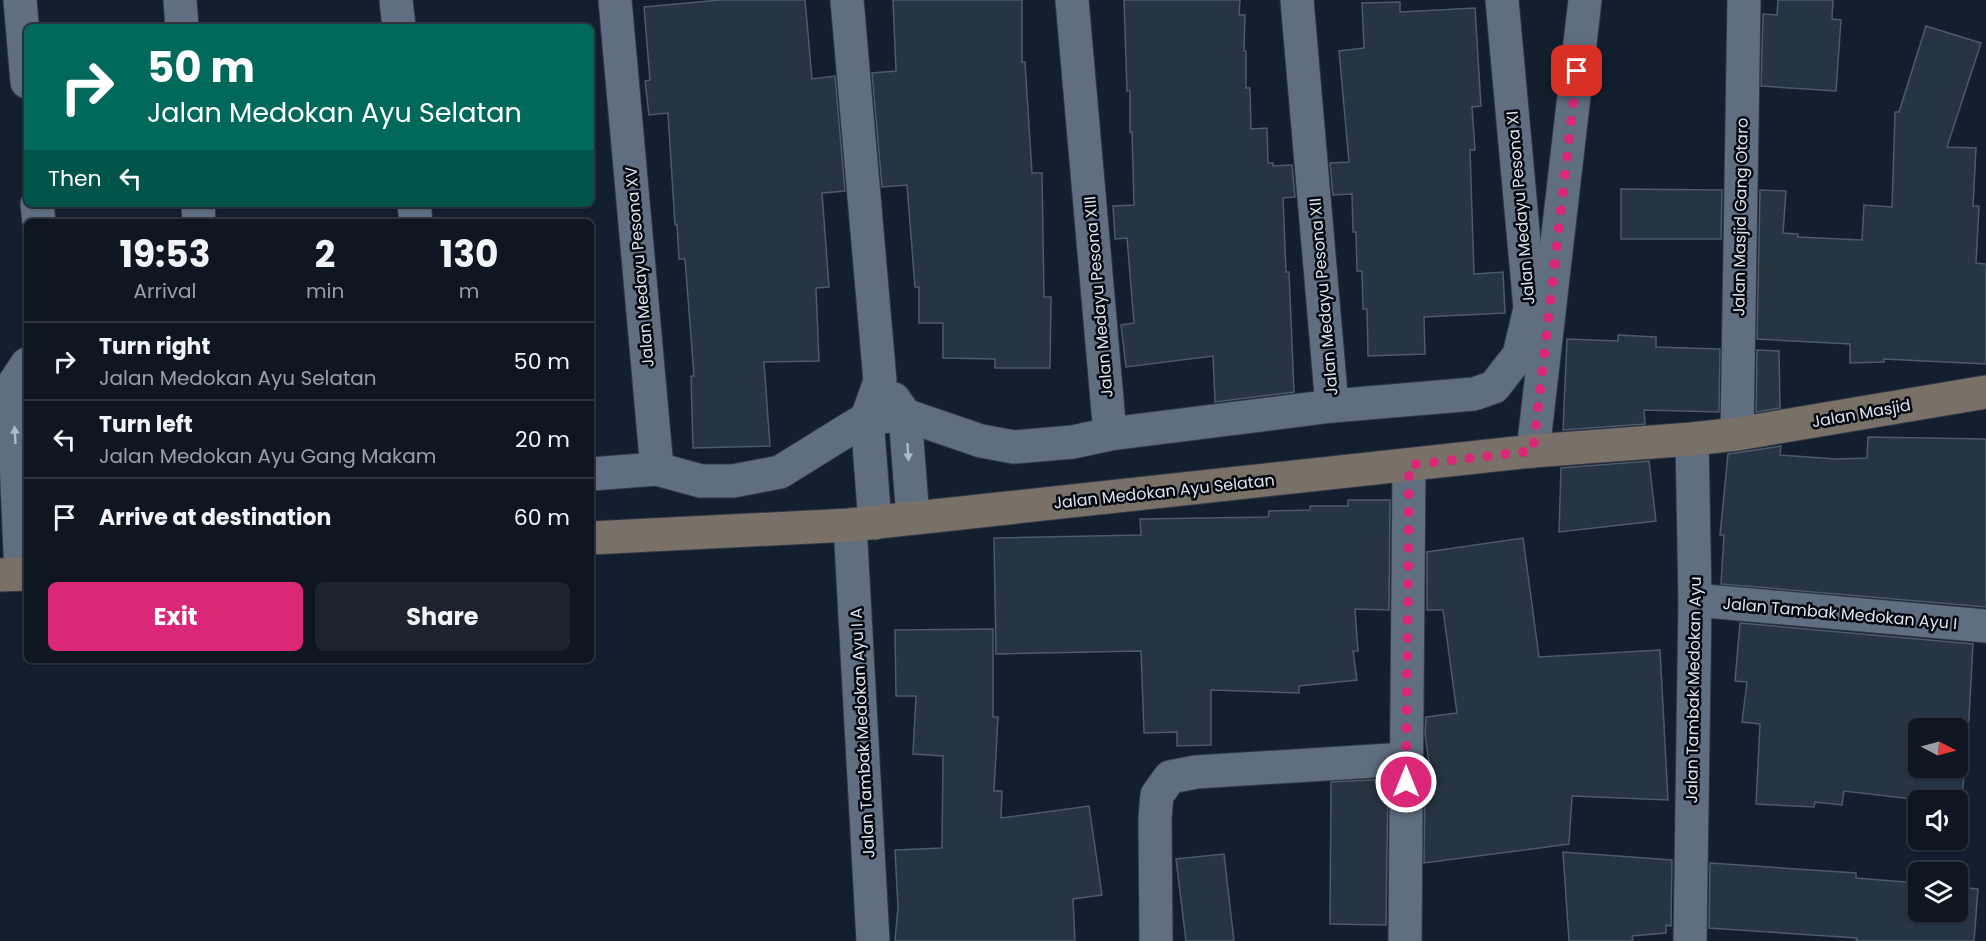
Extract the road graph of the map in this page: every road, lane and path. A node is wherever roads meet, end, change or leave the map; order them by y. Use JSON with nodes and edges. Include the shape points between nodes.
{"nodes":[{"id":1,"x":20,"y":0,"type":"edge"},
{"id":2,"x":180,"y":0,"type":"edge"},
{"id":3,"x":396,"y":0,"type":"edge"},
{"id":4,"x":615,"y":0,"type":"edge"},
{"id":5,"x":848,"y":0,"type":"edge"},
{"id":6,"x":1072,"y":0,"type":"edge"},
{"id":7,"x":1297,"y":0,"type":"edge"},
{"id":8,"x":1502,"y":0,"type":"edge"},
{"id":9,"x":1585,"y":0,"type":"edge"},
{"id":10,"x":1744,"y":0,"type":"edge"},
{"id":11,"x":182,"y":24,"type":"edge"},
{"id":12,"x":399,"y":24,"type":"edge"},
{"id":13,"x":24,"y":47,"type":"edge"},
{"id":14,"x":24,"y":368,"type":"edge"},
{"id":15,"x":880,"y":381,"type":"junction"},
{"id":16,"x":1986,"y":392,"type":"edge"},
{"id":17,"x":1332,"y":406,"type":"junction"},
{"id":18,"x":905,"y":415,"type":"junction"},
{"id":19,"x":867,"y":418,"type":"junction"},
{"id":20,"x":1110,"y":434,"type":"junction"},
{"id":21,"x":1737,"y":434,"type":"junction"},
{"id":22,"x":1692,"y":439,"type":"junction"},
{"id":23,"x":1533,"y":451,"type":"junction"},
{"id":24,"x":1409,"y":465,"type":"junction"},
{"id":25,"x":657,"y":469,"type":"junction"},
{"id":26,"x":594,"y":474,"type":"edge"},
{"id":27,"x":913,"y":518,"type":"junction"},
{"id":28,"x":862,"y":524,"type":"junction"},
{"id":29,"x":594,"y":538,"type":"edge"},
{"id":30,"x":16,"y":575,"type":"edge"},
{"id":31,"x":1695,"y":600,"type":"junction"},
{"id":32,"x":1986,"y":626,"type":"edge"},
{"id":33,"x":1406,"y":759,"type":"junction"},
{"id":34,"x":873,"y":941,"type":"edge"},
{"id":35,"x":1156,"y":941,"type":"edge"},
{"id":36,"x":1405,"y":941,"type":"edge"},
{"id":37,"x":1690,"y":941,"type":"edge"}],
"edges":[{"from":1,"to":13,"type":"street"},
{"from":2,"to":11,"type":"street"},
{"from":3,"to":12,"type":"street"},
{"from":4,"to":25,"type":"street","name":"Jalan Medayu Pesona XV"},
{"from":5,"to":15,"type":"street"},
{"from":6,"to":20,"type":"street","name":"Jalan Medayu Pesona XIII"},
{"from":7,"to":17,"type":"street","name":"Jalan Medayu Pesona XII"},
{"from":8,"to":17,"type":"street","name":"Jalan Medayu Pesona XI","via":[[1530,308],[1519,356],[1494,387],[1474,394]]},
{"from":9,"to":23,"type":"street"},
{"from":10,"to":21,"type":"street","name":"Jalan Masjid Gang Otaro"},
{"from":30,"to":14,"type":"street","one_way":true,"via":[[13,393]]},
{"from":15,"to":18,"type":"street"},
{"from":15,"to":19,"type":"street"},
{"from":16,"to":21,"type":"street","name":"Jalan Masjid"},
{"from":17,"to":20,"type":"street","name":"Jalan Medayu Pesona XII"},
{"from":18,"to":19,"type":"street"},
{"from":18,"to":20,"type":"street","via":[[981,441],[1014,447]]},
{"from":18,"to":27,"type":"street","one_way":true},
{"from":19,"to":25,"type":"street","via":[[780,472],[733,482],[701,481]]},
{"from":19,"to":28,"type":"street"},
{"from":21,"to":22,"type":"street","name":"Jalan Medokan Ayu Selatan"},
{"from":22,"to":23,"type":"street","name":"Jalan Medokan Ayu Selatan"},
{"from":22,"to":31,"type":"street","name":"Jalan Tambak Medokan Ayu"},
{"from":23,"to":24,"type":"street","name":"Jalan Medokan Ayu Selatan"},
{"from":24,"to":27,"type":"street","name":"Jalan Medokan Ayu Selatan"},
{"from":24,"to":33,"type":"street"},
{"from":25,"to":26,"type":"street"},
{"from":27,"to":28,"type":"street","name":"Jalan Medokan Ayu Selatan"},
{"from":28,"to":29,"type":"street","name":"Jalan Medokan Ayu Selatan"},
{"from":28,"to":34,"type":"street","name":"Jalan Tambak Medokan Ayu I A"},
{"from":31,"to":32,"type":"street","name":"Jalan Tambak Medokan Ayu I"},
{"from":31,"to":37,"type":"street","name":"Jalan Tambak Medokan Ayu"},
{"from":33,"to":35,"type":"street","via":[[1196,772],[1170,777],[1157,795],[1155,818]]},
{"from":33,"to":36,"type":"street"}]}
